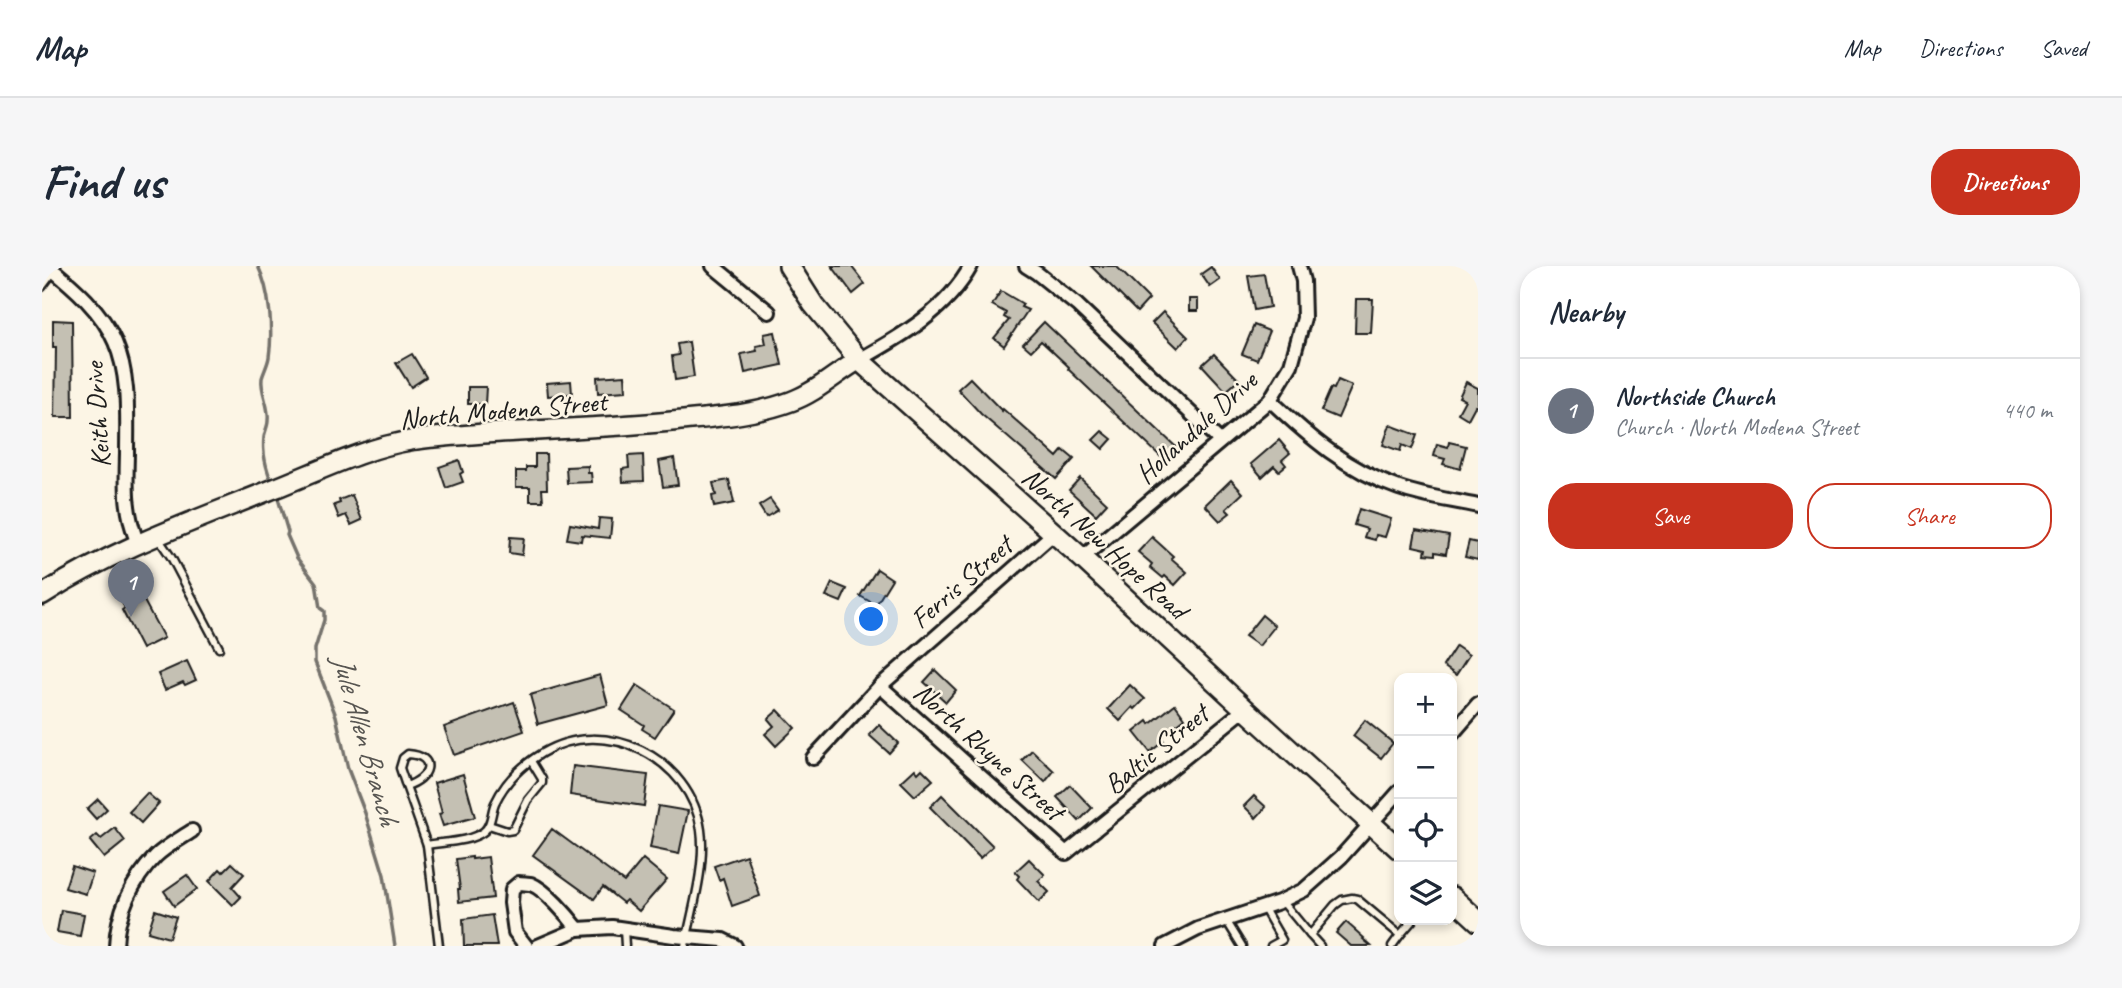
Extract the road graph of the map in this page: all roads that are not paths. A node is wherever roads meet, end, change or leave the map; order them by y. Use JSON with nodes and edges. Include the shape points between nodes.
{"nodes":[{"id":1,"x":713,"y":266,"type":"edge"},
{"id":2,"x":789,"y":266,"type":"edge"},
{"id":3,"x":971,"y":266,"type":"edge"},
{"id":4,"x":1026,"y":266,"type":"edge"},
{"id":5,"x":1299,"y":266,"type":"edge"},
{"id":6,"x":51,"y":268,"type":"edge"},
{"id":7,"x":42,"y":287,"type":"edge"},
{"id":8,"x":769,"y":312,"type":"dead end"},
{"id":9,"x":859,"y":360,"type":"junction"},
{"id":10,"x":1270,"y":400,"type":"junction"},
{"id":11,"x":1220,"y":441,"type":"junction"},
{"id":12,"x":1477,"y":501,"type":"edge"},
{"id":13,"x":1054,"y":533,"type":"junction"},
{"id":14,"x":156,"y":536,"type":"junction"},
{"id":15,"x":138,"y":544,"type":"junction"},
{"id":16,"x":1082,"y":558,"type":"junction"},
{"id":17,"x":42,"y":595,"type":"edge"},
{"id":18,"x":219,"y":648,"type":"dead end"},
{"id":19,"x":880,"y":686,"type":"junction"},
{"id":20,"x":1478,"y":705,"type":"edge"},
{"id":21,"x":1245,"y":709,"type":"junction"},
{"id":22,"x":1457,"y":728,"type":"edge"},
{"id":23,"x":813,"y":758,"type":"dead end"},
{"id":24,"x":531,"y":761,"type":"junction"},
{"id":25,"x":406,"y":786,"type":"junction"},
{"id":26,"x":1394,"y":798,"type":"edge"},
{"id":27,"x":1371,"y":823,"type":"junction"},
{"id":28,"x":489,"y":825,"type":"junction"},
{"id":29,"x":192,"y":831,"type":"dead end"},
{"id":30,"x":1394,"y":844,"type":"edge"},
{"id":31,"x":426,"y":845,"type":"junction"},
{"id":32,"x":1066,"y":853,"type":"joint"},
{"id":33,"x":1282,"y":901,"type":"junction"},
{"id":34,"x":1457,"y":902,"type":"edge"},
{"id":35,"x":1263,"y":907,"type":"junction"},
{"id":36,"x":1226,"y":920,"type":"junction"},
{"id":37,"x":1478,"y":921,"type":"edge"},
{"id":38,"x":1409,"y":925,"type":"edge"},
{"id":39,"x":578,"y":929,"type":"junction"},
{"id":40,"x":624,"y":929,"type":"junction"},
{"id":41,"x":1310,"y":935,"type":"junction"},
{"id":42,"x":1400,"y":935,"type":"junction"},
{"id":43,"x":1282,"y":940,"type":"junction"},
{"id":44,"x":686,"y":941,"type":"edge"},
{"id":45,"x":116,"y":946,"type":"edge"},
{"id":46,"x":439,"y":946,"type":"edge"},
{"id":47,"x":526,"y":946,"type":"edge"},
{"id":48,"x":538,"y":946,"type":"edge"},
{"id":49,"x":625,"y":946,"type":"edge"},
{"id":50,"x":734,"y":946,"type":"edge"},
{"id":51,"x":1165,"y":946,"type":"edge"},
{"id":52,"x":1242,"y":946,"type":"edge"},
{"id":53,"x":1271,"y":946,"type":"edge"},
{"id":54,"x":1288,"y":946,"type":"edge"},
{"id":55,"x":1320,"y":946,"type":"edge"},
{"id":56,"x":1392,"y":946,"type":"edge"}],
"edges":[{"from":1,"to":8,"type":"street"},
{"from":2,"to":9,"type":"main road","name":"North New Hope Road"},
{"from":3,"to":9,"type":"street","via":[[951,296],[893,341]]},
{"from":4,"to":11,"type":"street","via":[[1077,305]]},
{"from":5,"to":10,"type":"street","name":"Hollandale Drive","via":[[1304,318],[1292,365]]},
{"from":6,"to":7,"type":"lane"},
{"from":6,"to":15,"type":"street","name":"Keith Drive","via":[[100,316],[115,342],[127,412],[126,495]]},
{"from":9,"to":13,"type":"main road","name":"North New Hope Road"},
{"from":9,"to":14,"type":"street","name":"North Modena Street","via":[[794,401],[744,414],[412,440],[383,447]]},
{"from":10,"to":11,"type":"street","name":"Hollandale Drive"},
{"from":10,"to":12,"type":"street","via":[[1309,437],[1355,469],[1437,499]]},
{"from":11,"to":16,"type":"street","name":"Hollandale Drive"},
{"from":13,"to":16,"type":"main road","name":"North New Hope Road"},
{"from":13,"to":19,"type":"street","name":"Ferris Street"},
{"from":14,"to":15,"type":"street","name":"North Modena Street"},
{"from":14,"to":18,"type":"lane","via":[[172,557]]},
{"from":15,"to":17,"type":"street","name":"North Modena Street"},
{"from":16,"to":21,"type":"main road","name":"North New Hope Road"},
{"from":19,"to":23,"type":"street","name":"Ferris Street"},
{"from":19,"to":32,"type":"street","name":"North Rhyne Street"},
{"from":20,"to":22,"type":"street"},
{"from":21,"to":27,"type":"main road","name":"North New Hope Road"},
{"from":21,"to":32,"type":"street","name":"Baltic Street"},
{"from":24,"to":28,"type":"lane","via":[[505,786]]},
{"from":24,"to":28,"type":"lane","via":[[542,783],[518,824],[508,831]]},
{"from":24,"to":44,"type":"lane","via":[[569,742],[593,739],[643,750],[678,777],[697,811],[702,831]]},
{"from":25,"to":25,"type":"lane","via":[[400,768],[403,758],[417,755],[425,760],[426,775]]},
{"from":25,"to":31,"type":"lane"},
{"from":26,"to":27,"type":"street"},
{"from":27,"to":30,"type":"main road","name":"North New Hope Road"},
{"from":27,"to":33,"type":"street","via":[[1304,890]]},
{"from":28,"to":31,"type":"lane","via":[[470,838]]},
{"from":29,"to":45,"type":"street","via":[[156,856],[134,885],[119,918]]},
{"from":31,"to":46,"type":"lane"},
{"from":33,"to":35,"type":"street"},
{"from":33,"to":41,"type":"lane"},
{"from":34,"to":37,"type":"main road"},
{"from":35,"to":36,"type":"street"},
{"from":35,"to":43,"type":"lane"},
{"from":36,"to":51,"type":"street"},
{"from":36,"to":52,"type":"lane"},
{"from":38,"to":42,"type":"lane"},
{"from":39,"to":40,"type":"street"},
{"from":39,"to":47,"type":"street","via":[[531,884],[519,883],[512,889],[510,903],[515,932]]},
{"from":39,"to":48,"type":"street"},
{"from":40,"to":44,"type":"street"},
{"from":40,"to":49,"type":"lane"},
{"from":41,"to":42,"type":"lane","via":[[1335,905],[1352,898]]},
{"from":41,"to":55,"type":"lane"},
{"from":42,"to":56,"type":"lane"},
{"from":43,"to":53,"type":"lane"},
{"from":43,"to":54,"type":"lane"},
{"from":44,"to":50,"type":"street","via":[[723,940]]}]}
